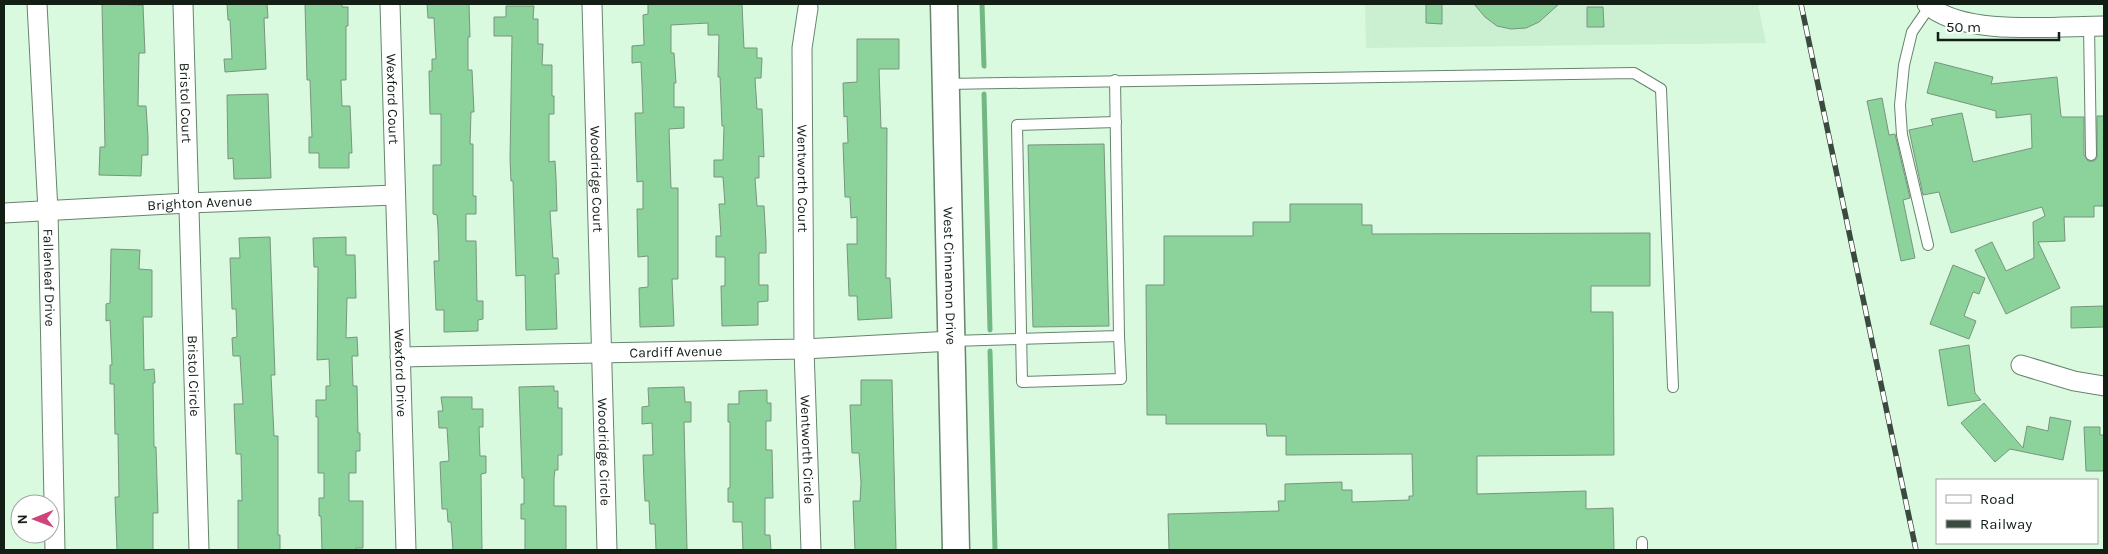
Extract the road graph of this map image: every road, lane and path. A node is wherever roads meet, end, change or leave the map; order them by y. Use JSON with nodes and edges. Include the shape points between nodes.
{"nodes":[{"id":1,"x":38,"y":4,"type":"edge"},
{"id":2,"x":184,"y":4,"type":"edge"},
{"id":3,"x":390,"y":4,"type":"edge"},
{"id":4,"x":592,"y":4,"type":"edge"},
{"id":5,"x":944,"y":4,"type":"edge"},
{"id":6,"x":1928,"y":5,"type":"edge"},
{"id":7,"x":808,"y":8,"type":"dead end"},
{"id":8,"x":2097,"y":26,"type":"edge"},
{"id":9,"x":1115,"y":80,"type":"junction"},
{"id":10,"x":945,"y":84,"type":"junction"},
{"id":11,"x":1116,"y":122,"type":"junction"},
{"id":12,"x":2091,"y":155,"type":"dead end"},
{"id":13,"x":395,"y":195,"type":"junction"},
{"id":14,"x":188,"y":203,"type":"junction"},
{"id":15,"x":48,"y":211,"type":"junction"},
{"id":16,"x":4,"y":213,"type":"edge"},
{"id":17,"x":1928,"y":245,"type":"dead end"},
{"id":18,"x":1119,"y":336,"type":"junction"},
{"id":19,"x":1022,"y":339,"type":"junction"},
{"id":20,"x":952,"y":341,"type":"junction"},
{"id":21,"x":804,"y":349,"type":"junction"},
{"id":22,"x":602,"y":353,"type":"junction"},
{"id":23,"x":400,"y":357,"type":"junction"},
{"id":24,"x":2021,"y":365,"type":"dead end"},
{"id":25,"x":2104,"y":386,"type":"edge"},
{"id":26,"x":1673,"y":387,"type":"dead end"},
{"id":27,"x":54,"y":550,"type":"edge"},
{"id":28,"x":199,"y":550,"type":"edge"},
{"id":29,"x":406,"y":550,"type":"edge"},
{"id":30,"x":606,"y":550,"type":"edge"},
{"id":31,"x":811,"y":550,"type":"edge"},
{"id":32,"x":956,"y":550,"type":"edge"}],
"edges":[{"from":1,"to":15,"type":"street","name":"Fallenleaf Drive"},
{"from":2,"to":14,"type":"street","name":"Bristol Court"},
{"from":3,"to":13,"type":"street","name":"Wexford Court"},
{"from":4,"to":22,"type":"street","name":"Woodridge Court"},
{"from":5,"to":10,"type":"main road","name":"West Cinnamon Drive"},
{"from":6,"to":8,"type":"street","via":[[1948,17],[1970,24]]},
{"from":6,"to":17,"type":"lane","via":[[1912,32],[1904,65],[1900,105],[1902,135]]},
{"from":7,"to":21,"type":"street","name":"Wentworth Court","via":[[802,48]]},
{"from":8,"to":12,"type":"lane"},
{"from":9,"to":10,"type":"lane"},
{"from":9,"to":11,"type":"lane"},
{"from":9,"to":26,"type":"lane","via":[[1634,73],[1661,89]]},
{"from":10,"to":20,"type":"main road","name":"West Cinnamon Drive"},
{"from":11,"to":18,"type":"lane"},
{"from":11,"to":19,"type":"lane","via":[[1017,125]]},
{"from":13,"to":14,"type":"street","name":"Brighton Avenue"},
{"from":13,"to":23,"type":"street","name":"Wexford Drive"},
{"from":14,"to":15,"type":"street","name":"Brighton Avenue"},
{"from":14,"to":28,"type":"street","name":"Bristol Circle"},
{"from":15,"to":16,"type":"street","name":"Brighton Avenue"},
{"from":15,"to":27,"type":"street","name":"Fallenleaf Drive"},
{"from":18,"to":19,"type":"lane"},
{"from":18,"to":19,"type":"lane","via":[[1121,379],[1032,382],[1022,382]]},
{"from":19,"to":20,"type":"lane"},
{"from":20,"to":21,"type":"street","name":"Cardiff Avenue"},
{"from":20,"to":32,"type":"main road","name":"West Cinnamon Drive"},
{"from":21,"to":22,"type":"street","name":"Cardiff Avenue"},
{"from":21,"to":31,"type":"street","name":"Wentworth Circle"},
{"from":22,"to":23,"type":"street","name":"Cardiff Avenue"},
{"from":22,"to":30,"type":"street","name":"Woodridge Circle"},
{"from":23,"to":29,"type":"street","name":"Wexford Drive"},
{"from":24,"to":25,"type":"street","via":[[2074,381]]}]}
